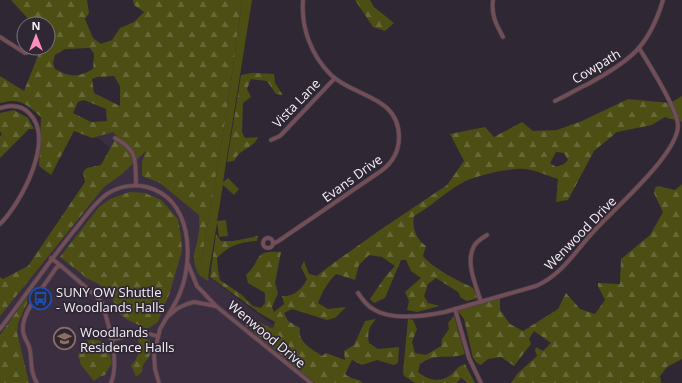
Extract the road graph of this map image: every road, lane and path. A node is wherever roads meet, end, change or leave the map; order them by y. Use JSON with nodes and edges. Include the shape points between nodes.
{"nodes":[{"id":1,"x":303,"y":0,"type":"edge"},
{"id":2,"x":493,"y":0,"type":"edge"},
{"id":3,"x":663,"y":0,"type":"edge"},
{"id":4,"x":0,"y":37,"type":"edge"},
{"id":5,"x":503,"y":37,"type":"dead end"},
{"id":6,"x":16,"y":47,"type":"edge"},
{"id":7,"x":639,"y":48,"type":"junction"},
{"id":8,"x":335,"y":78,"type":"junction"},
{"id":9,"x":555,"y":101,"type":"dead end"},
{"id":10,"x":0,"y":108,"type":"edge"},
{"id":11,"x":115,"y":138,"type":"dead end"},
{"id":12,"x":271,"y":140,"type":"dead end"},
{"id":13,"x":136,"y":185,"type":"junction"},
{"id":14,"x":0,"y":224,"type":"edge"},
{"id":15,"x":486,"y":235,"type":"dead end"},
{"id":16,"x":273,"y":242,"type":"dead end"},
{"id":17,"x":51,"y":258,"type":"junction"},
{"id":18,"x":187,"y":262,"type":"junction"},
{"id":19,"x":60,"y":265,"type":"junction"},
{"id":20,"x":358,"y":293,"type":"dead end"},
{"id":21,"x":481,"y":302,"type":"junction"},
{"id":22,"x":216,"y":306,"type":"junction"},
{"id":23,"x":454,"y":310,"type":"junction"},
{"id":24,"x":167,"y":317,"type":"junction"},
{"id":25,"x":0,"y":329,"type":"edge"},
{"id":26,"x":158,"y":336,"type":"junction"},
{"id":27,"x":111,"y":340,"type":"junction"},
{"id":28,"x":305,"y":381,"type":"edge"},
{"id":29,"x":37,"y":383,"type":"edge"},
{"id":30,"x":111,"y":383,"type":"edge"},
{"id":31,"x":159,"y":383,"type":"edge"},
{"id":32,"x":311,"y":383,"type":"edge"},
{"id":33,"x":481,"y":383,"type":"edge"}],
"edges":[{"from":1,"to":8,"type":"street","name":"Evans Drive","via":[[310,44],[317,60]]},
{"from":2,"to":5,"type":"street","via":[[494,19]]},
{"from":3,"to":7,"type":"street","name":"Cowpath","via":[[653,28]]},
{"from":4,"to":6,"type":"street"},
{"from":7,"to":9,"type":"street","name":"Cowpath","via":[[614,70]]},
{"from":7,"to":21,"type":"street","name":"Wenwood Drive","via":[[676,115],[678,128],[674,141],[637,188],[596,228],[558,273],[536,286]]},
{"from":8,"to":12,"type":"street","name":"Vista Lane","via":[[280,136]]},
{"from":8,"to":16,"type":"street","name":"Evans Drive","via":[[389,110],[398,128],[397,149],[391,162],[381,172],[277,242]]},
{"from":10,"to":14,"type":"street","via":[[18,106],[29,113],[36,123],[38,141],[31,177],[12,210]]},
{"from":11,"to":13,"type":"street","via":[[133,152]]},
{"from":13,"to":17,"type":"street","via":[[119,188],[101,199]]},
{"from":13,"to":18,"type":"street","via":[[158,192],[169,199],[178,211],[185,227]]},
{"from":15,"to":21,"type":"street","via":[[474,246],[471,259]]},
{"from":17,"to":19,"type":"street"},
{"from":17,"to":25,"type":"street"},
{"from":18,"to":22,"type":"street","name":"Wenwood Drive","via":[[197,286]]},
{"from":18,"to":24,"type":"street","name":"Wenwood Drive","via":[[180,292]]},
{"from":19,"to":27,"type":"street","via":[[100,300]]},
{"from":19,"to":29,"type":"street","via":[[24,320],[23,333],[30,348],[32,373]]},
{"from":20,"to":23,"type":"street","name":"Wenwood Drive","via":[[373,309],[385,314],[415,316]]},
{"from":21,"to":23,"type":"street","name":"Wenwood Drive"},
{"from":22,"to":24,"type":"street","name":"Wenwood Drive","via":[[194,302],[178,308]]},
{"from":22,"to":28,"type":"street","name":"Wenwood Drive"},
{"from":23,"to":33,"type":"street","via":[[469,358]]},
{"from":24,"to":26,"type":"street","name":"Wenwood Drive"},
{"from":26,"to":27,"type":"street","via":[[140,333]]},
{"from":26,"to":31,"type":"street","name":"Wenwood Drive","via":[[154,354]]},
{"from":27,"to":30,"type":"street","via":[[115,367]]},
{"from":28,"to":32,"type":"street","name":"Wenwood Drive"}]}
